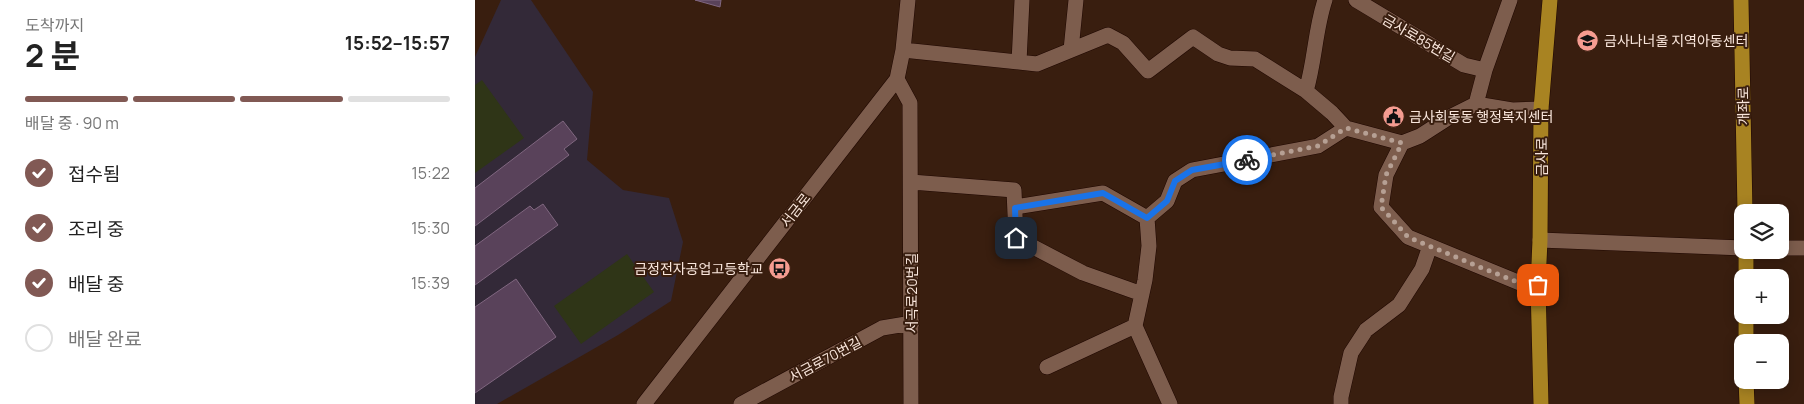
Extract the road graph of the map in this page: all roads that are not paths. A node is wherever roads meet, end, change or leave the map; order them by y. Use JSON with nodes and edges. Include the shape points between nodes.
{"nodes":[{"id":1,"x":908,"y":0,"type":"edge"},
{"id":2,"x":1022,"y":0,"type":"edge"},
{"id":3,"x":1076,"y":0,"type":"edge"},
{"id":4,"x":1325,"y":0,"type":"edge"},
{"id":5,"x":1356,"y":0,"type":"edge"},
{"id":6,"x":1510,"y":0,"type":"edge"},
{"id":7,"x":1550,"y":0,"type":"edge"},
{"id":8,"x":1741,"y":0,"type":"edge"},
{"id":9,"x":903,"y":50,"type":"junction"},
{"id":10,"x":1071,"y":50,"type":"junction"},
{"id":11,"x":1019,"y":62,"type":"junction"},
{"id":12,"x":1485,"y":70,"type":"junction"},
{"id":13,"x":897,"y":79,"type":"junction"},
{"id":14,"x":1306,"y":91,"type":"junction"},
{"id":15,"x":1477,"y":104,"type":"junction"},
{"id":16,"x":1541,"y":109,"type":"junction"},
{"id":17,"x":1346,"y":128,"type":"junction"},
{"id":18,"x":1402,"y":143,"type":"junction"},
{"id":19,"x":911,"y":182,"type":"junction"},
{"id":20,"x":1745,"y":204,"type":"edge"},
{"id":21,"x":1015,"y":208,"type":"junction"},
{"id":22,"x":1147,"y":218,"type":"junction"},
{"id":23,"x":1540,"y":240,"type":"junction"},
{"id":24,"x":1430,"y":246,"type":"junction"},
{"id":25,"x":1734,"y":248,"type":"edge"},
{"id":26,"x":1789,"y":248,"type":"edge"},
{"id":27,"x":1804,"y":248,"type":"edge"},
{"id":28,"x":1538,"y":285,"type":"junction"},
{"id":29,"x":1142,"y":294,"type":"junction"},
{"id":30,"x":912,"y":323,"type":"junction"},
{"id":31,"x":1135,"y":326,"type":"junction"},
{"id":32,"x":1047,"y":367,"type":"dead end"},
{"id":33,"x":1746,"y":389,"type":"edge"},
{"id":34,"x":644,"y":404,"type":"edge"},
{"id":35,"x":741,"y":404,"type":"edge"},
{"id":36,"x":911,"y":404,"type":"edge"},
{"id":37,"x":1170,"y":404,"type":"edge"},
{"id":38,"x":1341,"y":404,"type":"edge"},
{"id":39,"x":1541,"y":404,"type":"edge"},
{"id":40,"x":1747,"y":404,"type":"edge"}],
"edges":[{"from":1,"to":9,"type":"street","name":"서금로"},
{"from":2,"to":11,"type":"street"},
{"from":3,"to":10,"type":"street"},
{"from":4,"to":14,"type":"street","via":[[1319,16]]},
{"from":5,"to":12,"type":"street","name":"금사로85번길","via":[[1464,64]]},
{"from":6,"to":12,"type":"street"},
{"from":7,"to":16,"type":"main road","name":"금사로"},
{"from":8,"to":20,"type":"main road","name":"개좌로"},
{"from":9,"to":11,"type":"street"},
{"from":9,"to":13,"type":"street","name":"서금로"},
{"from":10,"to":11,"type":"street","via":[[1037,64]]},
{"from":10,"to":14,"type":"street","via":[[1109,35],[1123,43],[1148,71],[1193,37],[1218,54],[1255,59]]},
{"from":12,"to":15,"type":"street"},
{"from":13,"to":19,"type":"street","name":"서곡로20번길","via":[[910,103]]},
{"from":13,"to":34,"type":"street","name":"서금로"},
{"from":14,"to":17,"type":"street"},
{"from":15,"to":16,"type":"street","via":[[1512,110]]},
{"from":15,"to":18,"type":"street"},
{"from":16,"to":23,"type":"main road","name":"금사로"},
{"from":17,"to":18,"type":"street"},
{"from":17,"to":22,"type":"street","via":[[1318,146],[1192,170],[1175,181],[1167,201]]},
{"from":18,"to":24,"type":"street","via":[[1386,175],[1381,207],[1408,237]]},
{"from":19,"to":21,"type":"street","via":[[1014,190]]},
{"from":19,"to":30,"type":"street","name":"서곡로20번길"},
{"from":21,"to":22,"type":"street","via":[[1103,193]]},
{"from":21,"to":29,"type":"street","via":[[1016,238],[1083,273]]},
{"from":22,"to":29,"type":"street","via":[[1149,246]]},
{"from":23,"to":25,"type":"street"},
{"from":23,"to":28,"type":"main road","name":"금사로"},
{"from":24,"to":28,"type":"street","via":[[1520,283]]},
{"from":24,"to":38,"type":"street","via":[[1422,269],[1399,305],[1366,330],[1351,354]]},
{"from":26,"to":27,"type":"street"},
{"from":28,"to":39,"type":"main road","name":"금사로"},
{"from":29,"to":31,"type":"street"},
{"from":30,"to":35,"type":"street","name":"서금로70번길","via":[[882,328]]},
{"from":30,"to":36,"type":"street","name":"서곡로20번길"},
{"from":31,"to":32,"type":"street"},
{"from":31,"to":37,"type":"street"},
{"from":33,"to":40,"type":"main road"}]}
